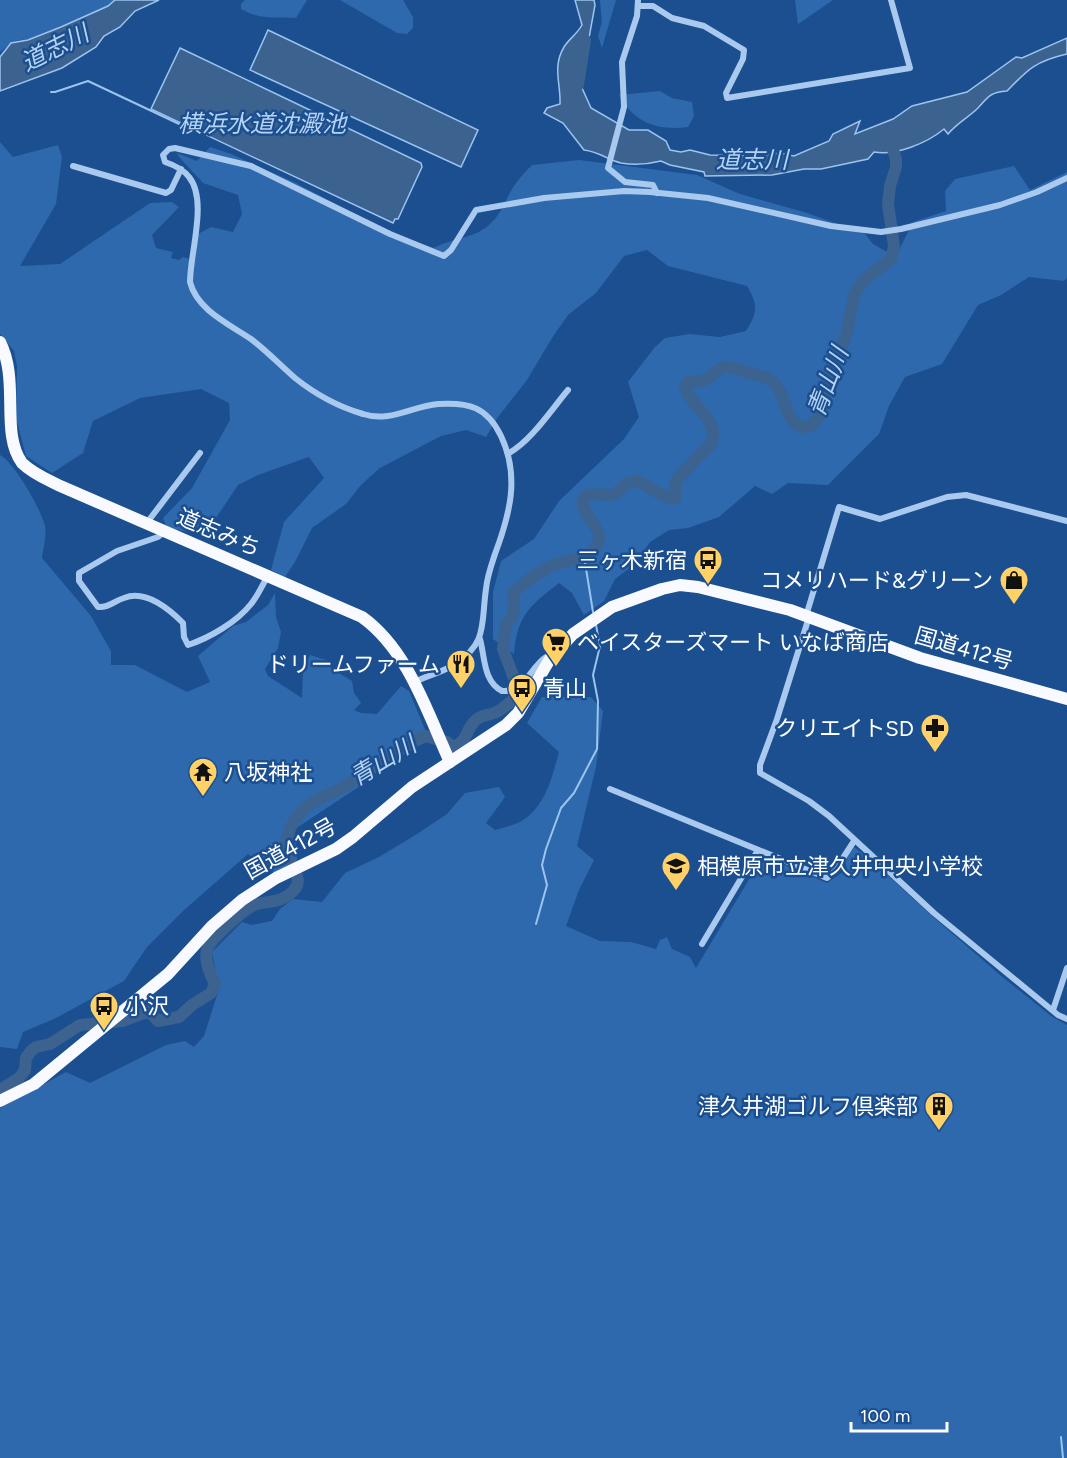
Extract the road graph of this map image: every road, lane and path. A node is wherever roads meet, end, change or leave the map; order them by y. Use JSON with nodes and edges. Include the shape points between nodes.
{"nodes":[{"id":1,"x":891,"y":0,"type":"edge"},
{"id":2,"x":638,"y":3,"type":"edge"},
{"id":3,"x":73,"y":166,"type":"dead end"},
{"id":4,"x":181,"y":169,"type":"junction"},
{"id":5,"x":1067,"y":178,"type":"edge"},
{"id":6,"x":657,"y":193,"type":"junction"},
{"id":7,"x":0,"y":342,"type":"edge"},
{"id":8,"x":568,"y":390,"type":"dead end"},
{"id":9,"x":200,"y":453,"type":"dead end"},
{"id":10,"x":509,"y":453,"type":"junction"},
{"id":11,"x":1067,"y":521,"type":"edge"},
{"id":12,"x":146,"y":524,"type":"junction"},
{"id":13,"x":164,"y":532,"type":"junction"},
{"id":14,"x":268,"y":575,"type":"junction"},
{"id":15,"x":808,"y":617,"type":"junction"},
{"id":16,"x":480,"y":638,"type":"junction"},
{"id":17,"x":550,"y":659,"type":"junction"},
{"id":18,"x":414,"y":683,"type":"junction"},
{"id":19,"x":1067,"y":699,"type":"edge"},
{"id":20,"x":450,"y":762,"type":"junction"},
{"id":21,"x":610,"y":789,"type":"dead end"},
{"id":22,"x":854,"y":841,"type":"junction"},
{"id":23,"x":758,"y":850,"type":"junction"},
{"id":24,"x":702,"y":944,"type":"dead end"},
{"id":25,"x":1067,"y":968,"type":"edge"},
{"id":26,"x":1053,"y":1010,"type":"junction"},
{"id":27,"x":1067,"y":1019,"type":"edge"},
{"id":28,"x":0,"y":1101,"type":"edge"}],
"edges":[{"from":1,"to":2,"type":"street","via":[[910,68],[727,98],[744,50],[704,26]]},
{"from":2,"to":6,"type":"street","via":[[622,62],[624,107],[608,168],[621,180],[650,184]]},
{"from":3,"to":4,"type":"street","via":[[166,193]]},
{"from":4,"to":6,"type":"street","via":[[165,162],[164,155],[169,149],[251,166],[380,230],[444,256],[476,210],[561,196],[624,191]]},
{"from":4,"to":10,"type":"street","via":[[198,196],[190,282],[204,307],[327,399],[375,417],[399,415],[430,405],[472,406],[492,420]]},
{"from":5,"to":6,"type":"street","via":[[1005,204],[888,232],[846,229],[708,198]]},
{"from":7,"to":12,"type":"highway","name":"道志みち","via":[[9,372],[7,431],[20,461],[37,475]]},
{"from":8,"to":10,"type":"street"},
{"from":9,"to":12,"type":"street"},
{"from":10,"to":16,"type":"street","via":[[512,489],[487,582]]},
{"from":11,"to":15,"type":"street","via":[[966,495],[947,497],[880,519],[839,507]]},
{"from":12,"to":13,"type":"highway","name":"道志みち"},
{"from":13,"to":14,"type":"highway","name":"道志みち"},
{"from":13,"to":14,"type":"street","via":[[117,551],[80,573],[79,582],[98,607],[106,608],[132,596],[150,598],[183,623],[188,645],[209,638],[245,611]]},
{"from":14,"to":18,"type":"highway","name":"道志みち","via":[[371,623],[393,646]]},
{"from":15,"to":17,"type":"highway","name":"国道412号","via":[[680,585],[612,608],[573,634]]},
{"from":15,"to":19,"type":"highway","name":"国道412号","via":[[921,658]]},
{"from":15,"to":22,"type":"street","via":[[760,773],[822,811]]},
{"from":16,"to":17,"type":"street","via":[[485,668],[502,691],[514,690],[542,659]]},
{"from":16,"to":18,"type":"street","via":[[457,663]]},
{"from":17,"to":20,"type":"highway","name":"国道412号","via":[[518,713]]},
{"from":18,"to":20,"type":"highway","name":"道志みち"},
{"from":20,"to":28,"type":"highway","name":"国道412号","via":[[412,787],[336,849],[242,900],[168,974],[34,1084]]},
{"from":21,"to":23,"type":"street"},
{"from":22,"to":23,"type":"street","via":[[827,878]]},
{"from":22,"to":26,"type":"street","via":[[934,913]]},
{"from":23,"to":24,"type":"street"},
{"from":25,"to":26,"type":"street"},
{"from":26,"to":27,"type":"street"}]}
